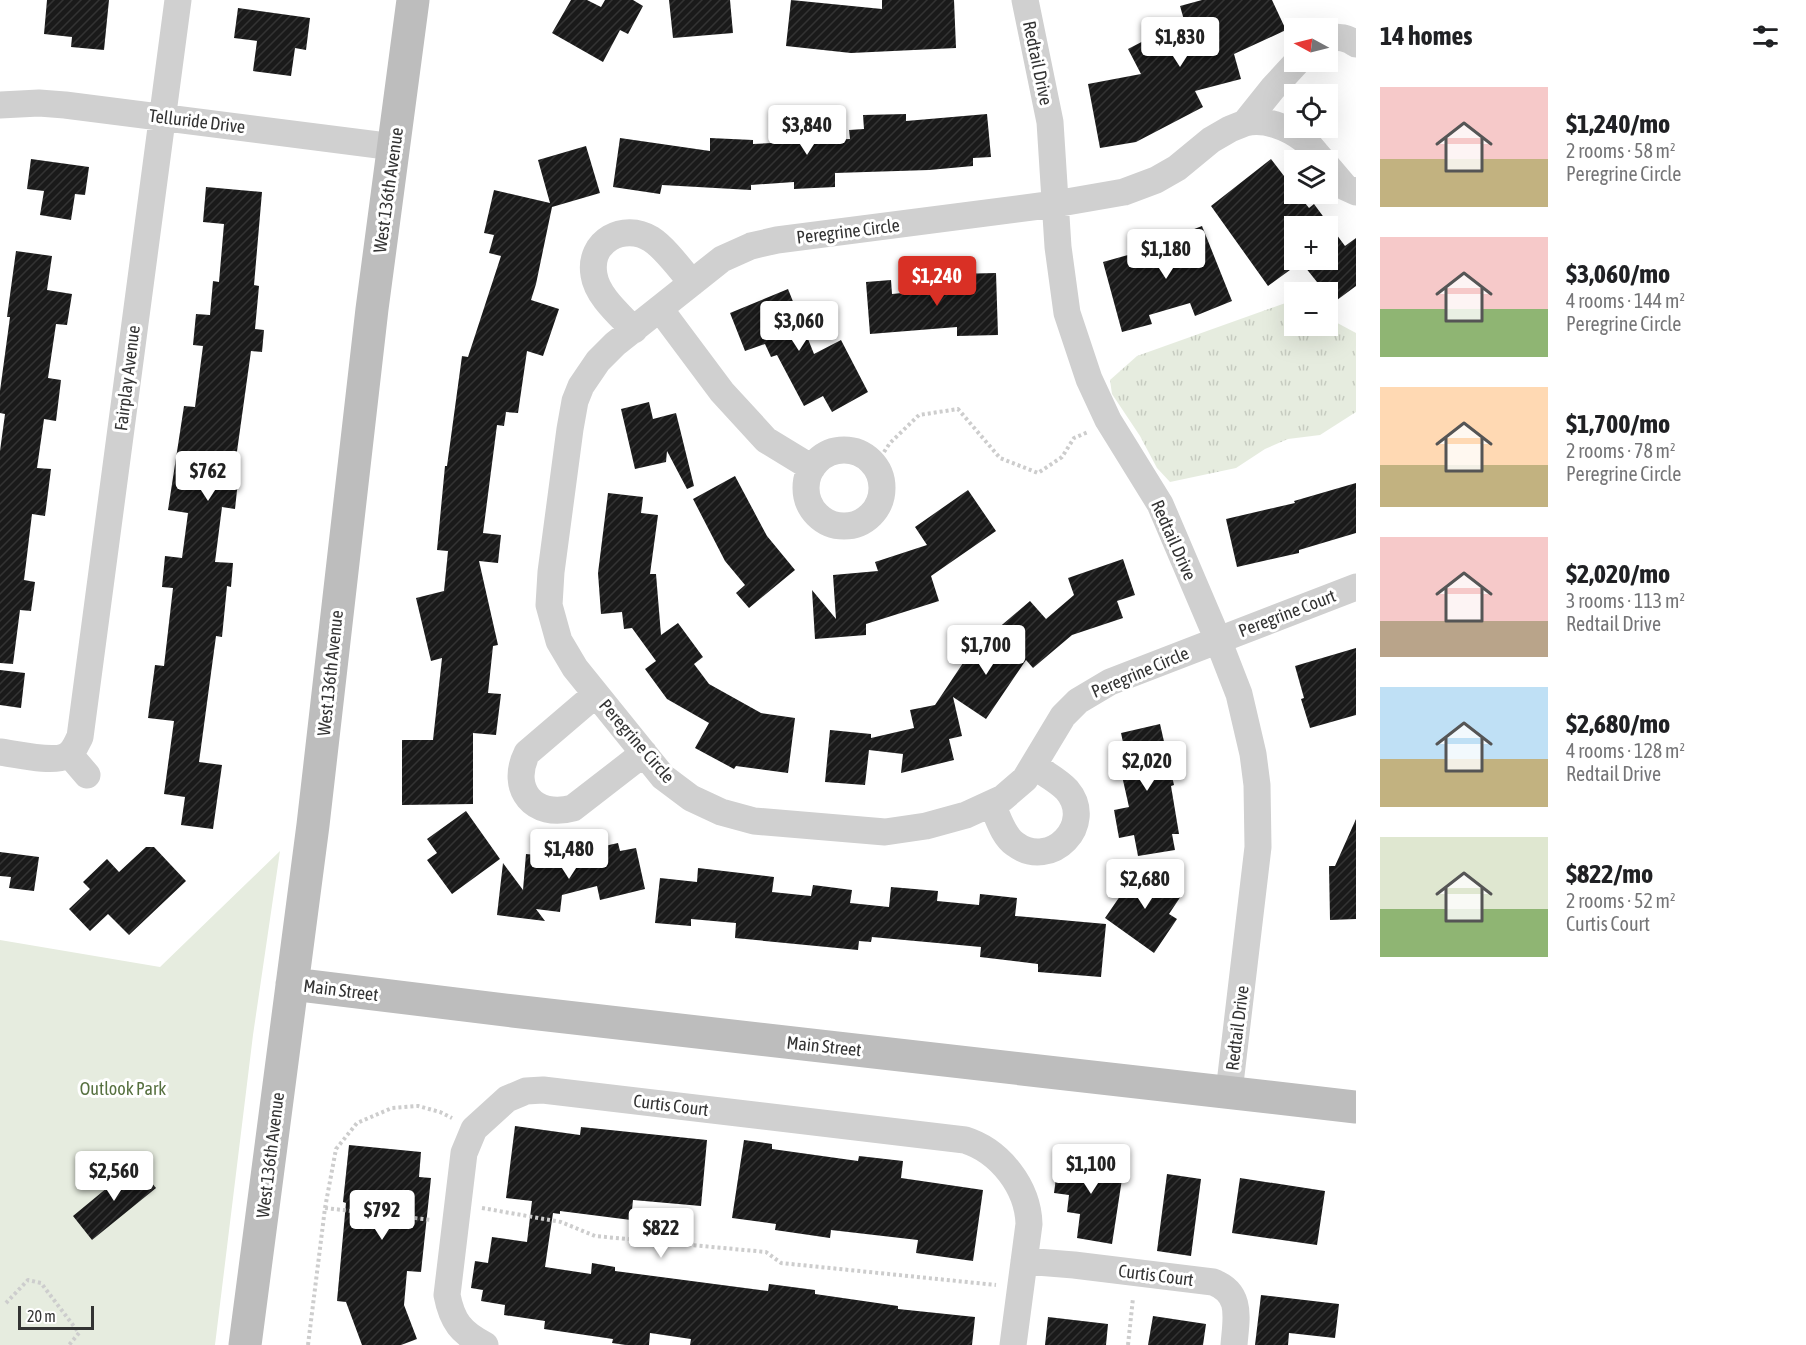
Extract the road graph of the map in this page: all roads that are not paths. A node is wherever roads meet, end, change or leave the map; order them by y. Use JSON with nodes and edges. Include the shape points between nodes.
{"nodes":[{"id":1,"x":177,"y":0,"type":"edge"},
{"id":2,"x":413,"y":0,"type":"edge"},
{"id":3,"x":1025,"y":0,"type":"edge"},
{"id":4,"x":1338,"y":36,"type":"edge"},
{"id":5,"x":1356,"y":44,"type":"edge"},
{"id":6,"x":1287,"y":72,"type":"edge"},
{"id":7,"x":0,"y":105,"type":"edge"},
{"id":8,"x":161,"y":117,"type":"junction"},
{"id":9,"x":1245,"y":123,"type":"junction"},
{"id":10,"x":394,"y":147,"type":"junction"},
{"id":11,"x":1313,"y":150,"type":"edge"},
{"id":12,"x":1338,"y":179,"type":"edge"},
{"id":13,"x":1356,"y":192,"type":"edge"},
{"id":14,"x":1055,"y":204,"type":"junction"},
{"id":15,"x":692,"y":283,"type":"junction"},
{"id":16,"x":660,"y":309,"type":"junction"},
{"id":17,"x":633,"y":330,"type":"junction"},
{"id":18,"x":812,"y":468,"type":"dead end"},
{"id":19,"x":1356,"y":587,"type":"edge"},
{"id":20,"x":1218,"y":640,"type":"junction"},
{"id":21,"x":596,"y":694,"type":"junction"},
{"id":22,"x":0,"y":752,"type":"edge"},
{"id":23,"x":644,"y":753,"type":"junction"},
{"id":24,"x":69,"y":754,"type":"junction"},
{"id":25,"x":1034,"y":766,"type":"junction"},
{"id":26,"x":87,"y":775,"type":"dead end"},
{"id":27,"x":992,"y":804,"type":"junction"},
{"id":28,"x":292,"y":984,"type":"junction"},
{"id":29,"x":1229,"y":1092,"type":"junction"},
{"id":30,"x":1356,"y":1107,"type":"edge"},
{"id":31,"x":1024,"y":1261,"type":"junction"},
{"id":32,"x":245,"y":1345,"type":"edge"},
{"id":33,"x":485,"y":1345,"type":"edge"},
{"id":34,"x":1013,"y":1345,"type":"edge"},
{"id":35,"x":1234,"y":1345,"type":"edge"}],
"edges":[{"from":1,"to":8,"type":"street","name":"Fairplay Avenue"},
{"from":2,"to":10,"type":"main road","name":"West 136th Avenue"},
{"from":3,"to":14,"type":"street","name":"Redtail Drive","via":[[1050,122]]},
{"from":4,"to":5,"type":"street"},
{"from":6,"to":9,"type":"street"},
{"from":7,"to":8,"type":"street","name":"Telluride Drive","via":[[39,103]]},
{"from":8,"to":10,"type":"street","name":"Telluride Drive"},
{"from":8,"to":24,"type":"street","name":"Fairplay Avenue","via":[[80,737]]},
{"from":9,"to":11,"type":"street","via":[[1268,122],[1282,127],[1304,139]]},
{"from":9,"to":14,"type":"street","name":"Peregrine Circle","via":[[1211,140],[1156,180],[1124,192]]},
{"from":10,"to":28,"type":"main road","name":"West 136th Avenue"},
{"from":12,"to":13,"type":"street"},
{"from":14,"to":15,"type":"street","name":"Peregrine Circle","via":[[777,240],[751,246],[722,260]]},
{"from":14,"to":20,"type":"street","name":"Redtail Drive","via":[[1067,313],[1089,379],[1108,420],[1160,504]]},
{"from":15,"to":16,"type":"street","name":"Peregrine Circle"},
{"from":15,"to":17,"type":"street","via":[[654,240],[640,233],[612,236],[600,246],[593,274],[598,288]]},
{"from":16,"to":17,"type":"street","name":"Peregrine Circle"},
{"from":16,"to":18,"type":"street","via":[[722,392],[766,440]]},
{"from":17,"to":21,"type":"street","name":"Peregrine Circle","via":[[598,361],[575,401],[551,572],[549,605],[559,641]]},
{"from":19,"to":20,"type":"street","name":"Peregrine Court"},
{"from":20,"to":25,"type":"street","name":"Peregrine Circle","via":[[1089,693],[1064,716]]},
{"from":20,"to":29,"type":"street","name":"Redtail Drive","via":[[1239,694],[1257,785],[1256,877]]},
{"from":21,"to":23,"type":"street","name":"Peregrine Circle"},
{"from":21,"to":23,"type":"street","via":[[527,753],[520,776],[524,792],[546,810],[560,812],[573,808]]},
{"from":22,"to":24,"type":"street","via":[[53,759]]},
{"from":23,"to":27,"type":"street","name":"Peregrine Circle","via":[[663,777],[691,798],[754,821],[885,832],[926,826]]},
{"from":24,"to":26,"type":"street"},
{"from":25,"to":27,"type":"street","name":"Peregrine Circle","via":[[1025,779]]},
{"from":25,"to":27,"type":"street","via":[[1067,790],[1074,802],[1075,823],[1065,841],[1053,850],[1037,852],[1014,844]]},
{"from":28,"to":29,"type":"main road","name":"Main Street"},
{"from":28,"to":32,"type":"main road","name":"West 136th Avenue"},
{"from":29,"to":30,"type":"main road","name":"Main Street"},
{"from":31,"to":33,"type":"street","name":"Curtis Court","via":[[1029,1224],[1023,1194],[995,1156],[974,1143],[526,1091],[507,1099],[474,1129],[464,1154],[447,1295],[457,1324]]},
{"from":31,"to":34,"type":"street","name":"Curtis Court"},
{"from":31,"to":35,"type":"street","name":"Curtis Court","via":[[1213,1282],[1233,1297],[1237,1314]]}]}
